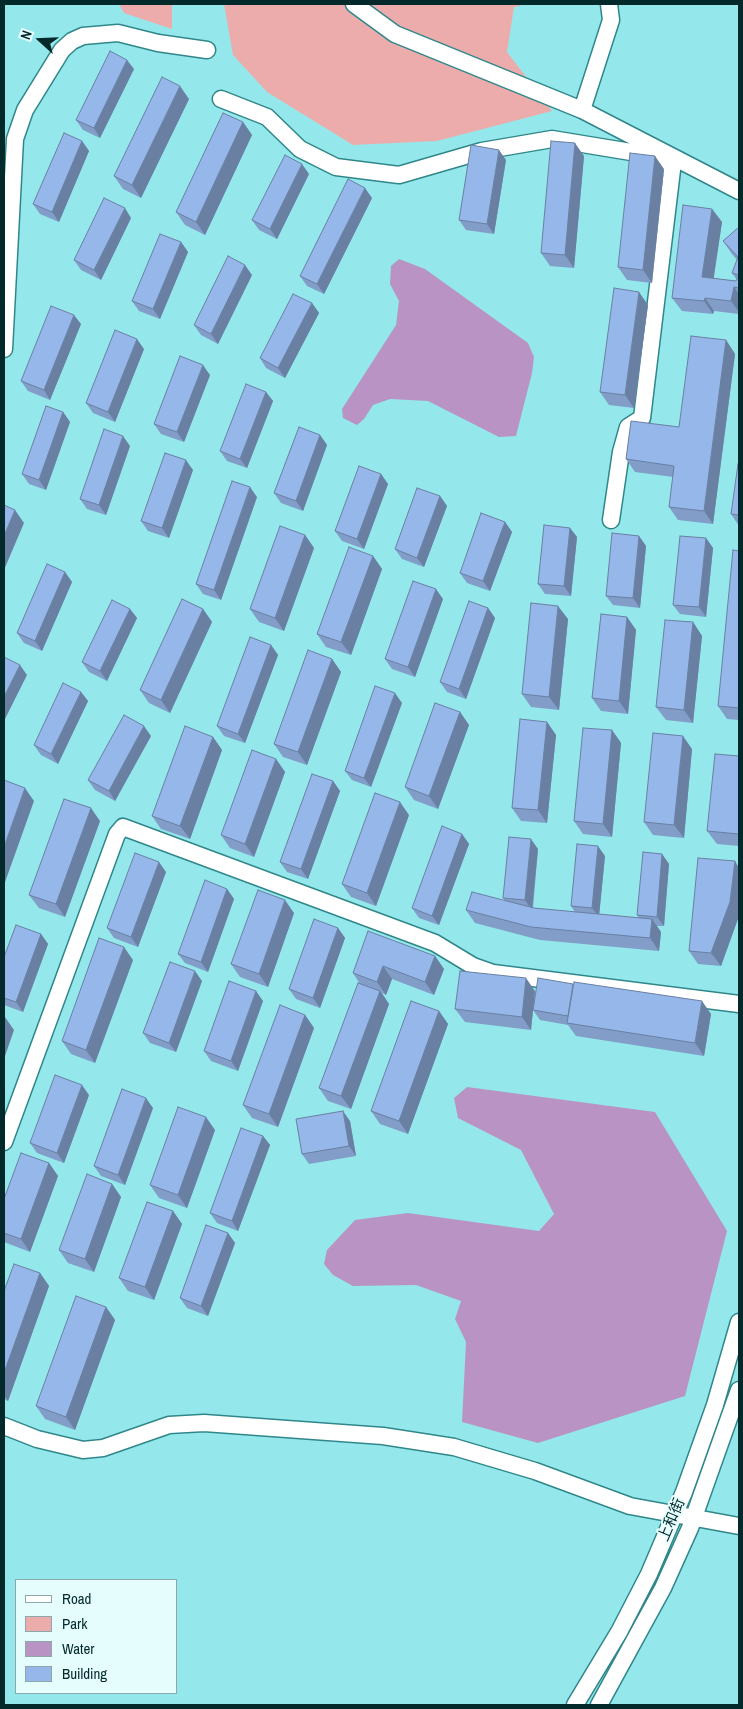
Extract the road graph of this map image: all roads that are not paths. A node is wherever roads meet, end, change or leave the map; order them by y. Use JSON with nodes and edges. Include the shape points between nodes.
{"nodes":[{"id":1,"x":354,"y":4,"type":"edge"},
{"id":2,"x":609,"y":4,"type":"edge"},
{"id":3,"x":207,"y":50,"type":"dead end"},
{"id":4,"x":221,"y":100,"type":"dead end"},
{"id":5,"x":582,"y":110,"type":"junction"},
{"id":6,"x":739,"y":191,"type":"edge"},
{"id":7,"x":4,"y":349,"type":"edge"},
{"id":8,"x":611,"y":520,"type":"dead end"},
{"id":9,"x":739,"y":1004,"type":"edge"},
{"id":10,"x":4,"y":1142,"type":"edge"},
{"id":11,"x":739,"y":1322,"type":"edge"},
{"id":12,"x":739,"y":1390,"type":"edge"},
{"id":13,"x":4,"y":1426,"type":"edge"},
{"id":14,"x":674,"y":1515,"type":"junction"},
{"id":15,"x":694,"y":1516,"type":"junction"},
{"id":16,"x":739,"y":1526,"type":"edge"},
{"id":17,"x":575,"y":1705,"type":"edge"},
{"id":18,"x":599,"y":1705,"type":"edge"}],
"edges":[{"from":1,"to":5,"type":"street","via":[[395,34]]},
{"from":2,"to":5,"type":"street","via":[[611,20]]},
{"from":3,"to":7,"type":"street","via":[[118,33],[83,36],[62,50],[25,110],[16,139]]},
{"from":4,"to":8,"type":"street","via":[[266,117],[300,149],[336,167],[398,175],[482,151],[552,139],[632,152],[672,170],[642,418],[628,427]]},
{"from":5,"to":6,"type":"street"},
{"from":9,"to":10,"type":"street","via":[[493,973],[473,966],[436,943],[123,828],[117,834]]},
{"from":11,"to":14,"type":"street","name":"上和街","via":[[715,1405]]},
{"from":12,"to":15,"type":"street","name":"上和街"},
{"from":13,"to":14,"type":"street","via":[[37,1439],[83,1450],[103,1448],[169,1426],[204,1423],[383,1436],[454,1447],[535,1471],[630,1506]]},
{"from":14,"to":15,"type":"street"},
{"from":14,"to":17,"type":"street","name":"上和街","via":[[619,1632]]},
{"from":15,"to":16,"type":"street"},
{"from":15,"to":18,"type":"street","name":"上和街","via":[[664,1588]]}]}
